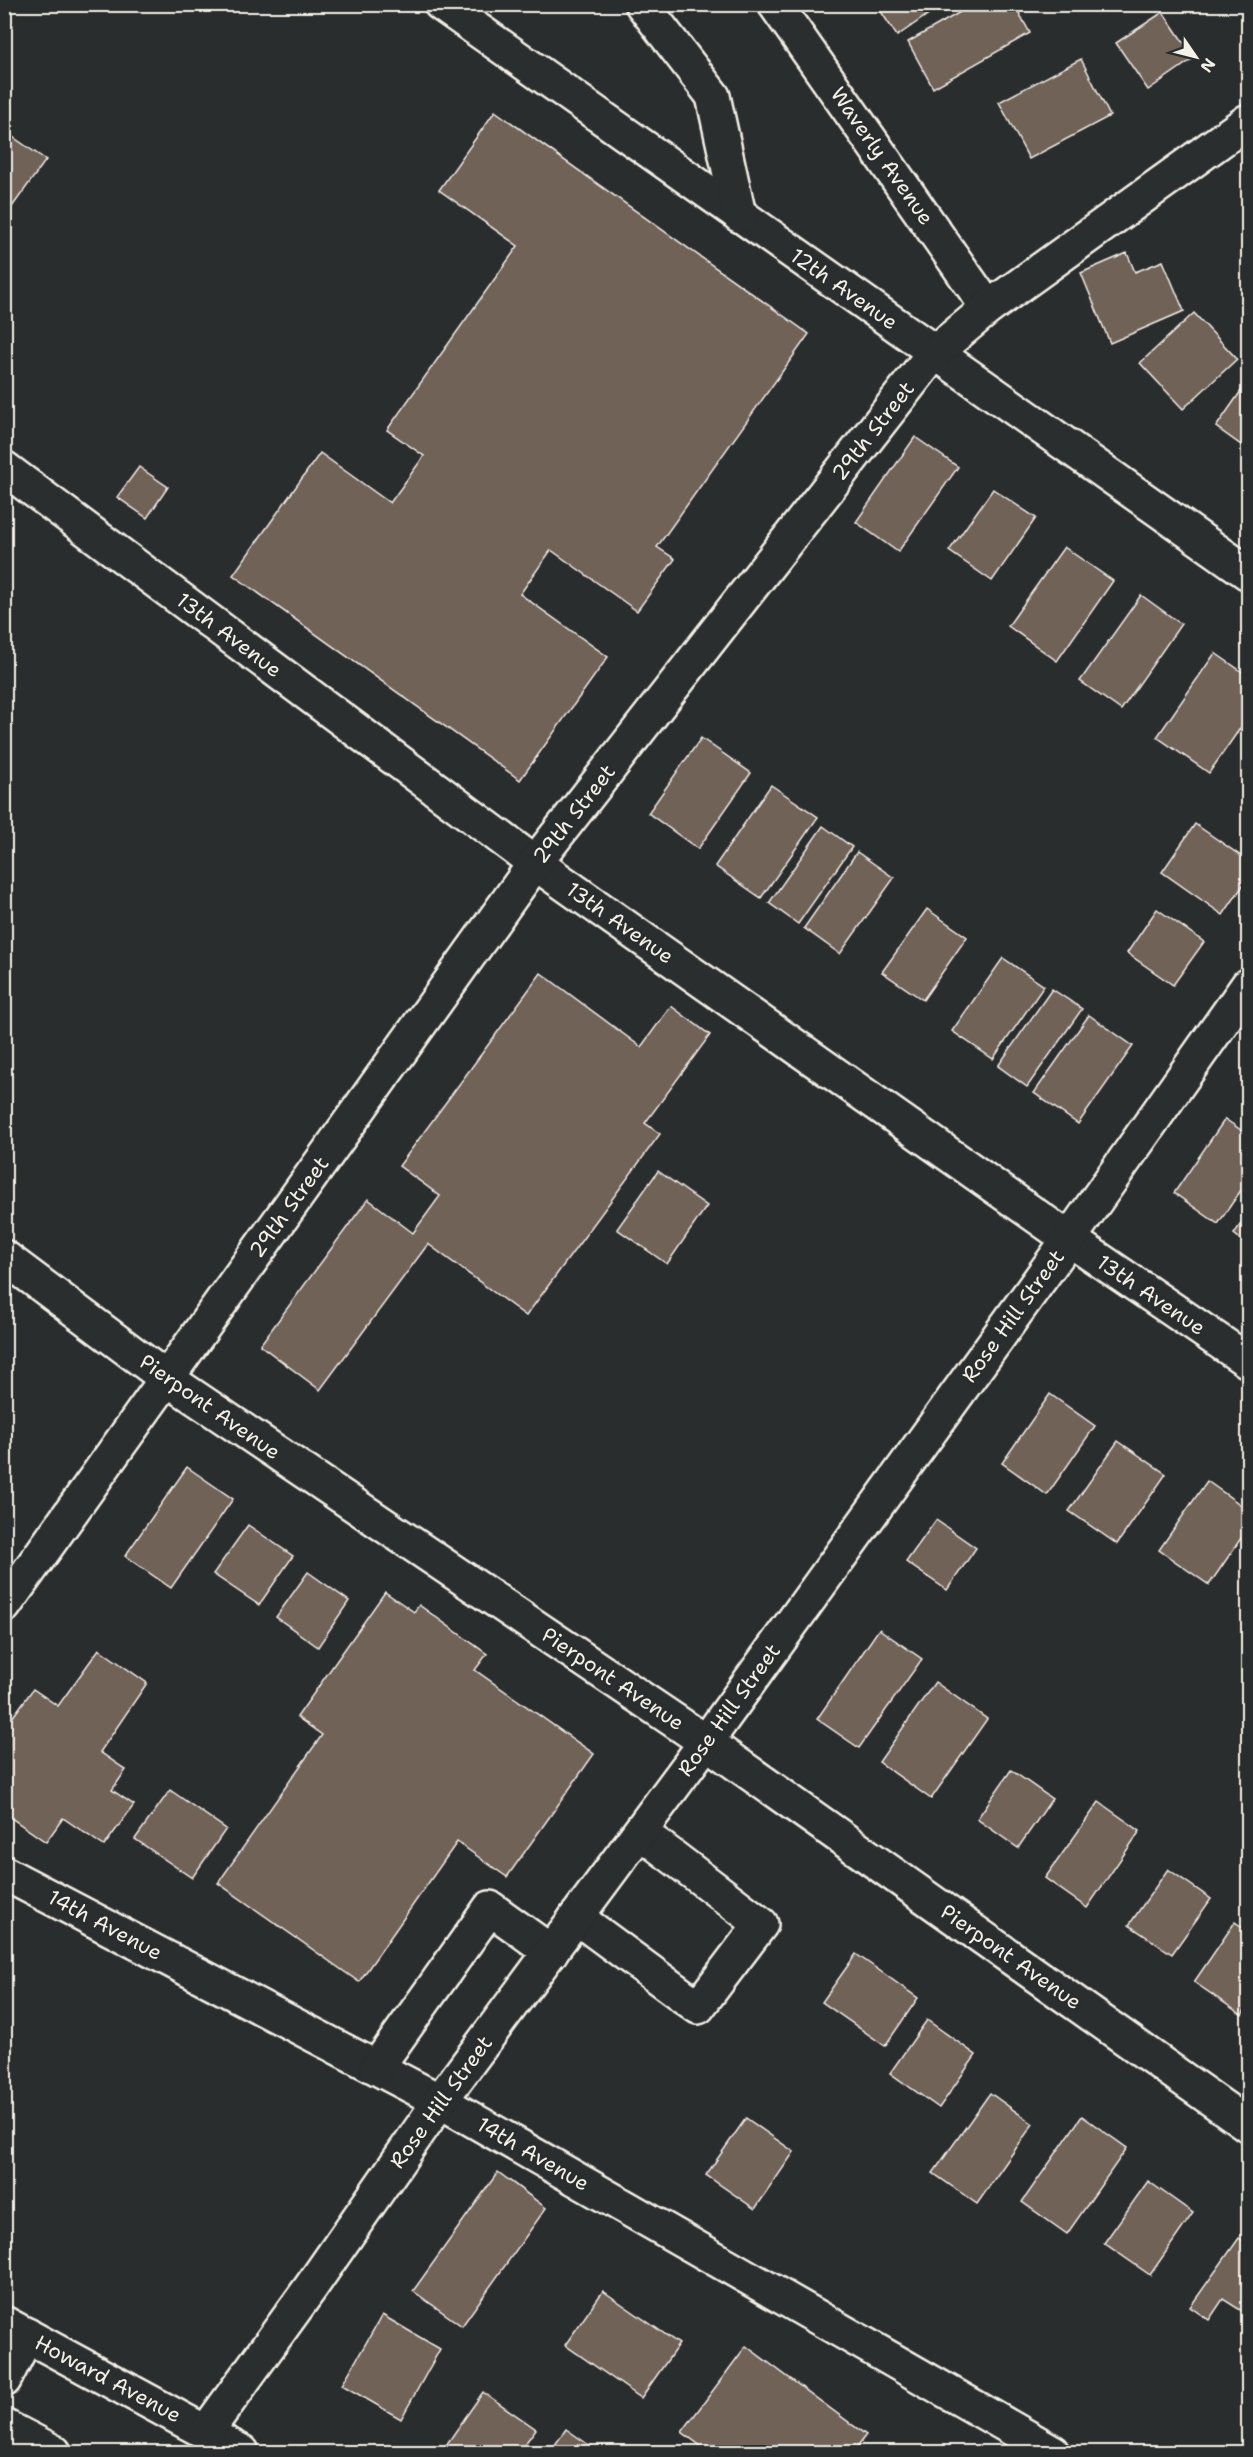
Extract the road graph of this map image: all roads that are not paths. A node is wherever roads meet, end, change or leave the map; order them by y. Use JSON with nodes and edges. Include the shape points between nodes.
{"nodes":[{"id":1,"x":441,"y":4,"type":"edge"},
{"id":2,"x":642,"y":4,"type":"edge"},
{"id":3,"x":775,"y":4,"type":"edge"},
{"id":4,"x":1248,"y":121,"type":"edge"},
{"id":5,"x":739,"y":215,"type":"junction"},
{"id":6,"x":988,"y":308,"type":"junction"},
{"id":7,"x":934,"y":353,"type":"junction"},
{"id":8,"x":4,"y":468,"type":"edge"},
{"id":9,"x":1248,"y":573,"type":"edge"},
{"id":10,"x":535,"y":863,"type":"junction"},
{"id":11,"x":1248,"y":985,"type":"edge"},
{"id":12,"x":1069,"y":1239,"type":"junction"},
{"id":13,"x":4,"y":1257,"type":"edge"},
{"id":14,"x":1248,"y":1361,"type":"edge"},
{"id":15,"x":166,"y":1378,"type":"junction"},
{"id":16,"x":4,"y":1606,"type":"edge"},
{"id":17,"x":706,"y":1742,"type":"junction"},
{"id":18,"x":640,"y":1832,"type":"junction"},
{"id":19,"x":4,"y":1873,"type":"edge"},
{"id":20,"x":576,"y":1917,"type":"junction"},
{"id":21,"x":551,"y":1952,"type":"junction"},
{"id":22,"x":377,"y":2067,"type":"junction"},
{"id":23,"x":440,"y":2101,"type":"junction"},
{"id":24,"x":1248,"y":2125,"type":"edge"},
{"id":25,"x":16,"y":2329,"type":"edge"},
{"id":26,"x":4,"y":2380,"type":"edge"},
{"id":27,"x":4,"y":2426,"type":"edge"},
{"id":28,"x":206,"y":2432,"type":"junction"},
{"id":29,"x":54,"y":2452,"type":"edge"},
{"id":30,"x":242,"y":2452,"type":"edge"},
{"id":31,"x":1053,"y":2452,"type":"edge"}],
"edges":[{"from":1,"to":5,"type":"street","name":"12th Avenue"},
{"from":2,"to":5,"type":"street","via":[[713,96]]},
{"from":3,"to":6,"type":"street","name":"Waverly Avenue"},
{"from":4,"to":6,"type":"street","name":"29th Street"},
{"from":5,"to":7,"type":"street","name":"12th Avenue"},
{"from":6,"to":7,"type":"street","name":"29th Street"},
{"from":7,"to":9,"type":"street","name":"12th Avenue"},
{"from":7,"to":10,"type":"street","name":"29th Street"},
{"from":8,"to":10,"type":"street","name":"13th Avenue"},
{"from":10,"to":12,"type":"street","name":"13th Avenue"},
{"from":10,"to":15,"type":"street","name":"29th Street"},
{"from":11,"to":12,"type":"street","name":"Rose Hill Street"},
{"from":12,"to":14,"type":"street","name":"13th Avenue"},
{"from":12,"to":17,"type":"street","name":"Rose Hill Street"},
{"from":13,"to":15,"type":"street","name":"Pierpont Avenue"},
{"from":15,"to":16,"type":"street","name":"29th Street"},
{"from":15,"to":17,"type":"street","name":"Pierpont Avenue"},
{"from":17,"to":18,"type":"street","name":"Rose Hill Street"},
{"from":17,"to":24,"type":"street","name":"Pierpont Avenue"},
{"from":18,"to":20,"type":"street","name":"Rose Hill Street"},
{"from":18,"to":20,"type":"street","via":[[760,1924],[747,1942],[698,2007]]},
{"from":19,"to":22,"type":"street","name":"14th Avenue"},
{"from":20,"to":21,"type":"street","name":"Rose Hill Street"},
{"from":21,"to":22,"type":"street","via":[[490,1908]]},
{"from":21,"to":23,"type":"street","name":"Rose Hill Street"},
{"from":22,"to":23,"type":"street","name":"14th Avenue"},
{"from":23,"to":28,"type":"street","name":"Rose Hill Street"},
{"from":23,"to":31,"type":"street","name":"14th Avenue"},
{"from":25,"to":26,"type":"street"},
{"from":25,"to":28,"type":"street","name":"Howard Avenue"},
{"from":27,"to":29,"type":"street"},
{"from":28,"to":30,"type":"street","name":"Howard Avenue"}]}
